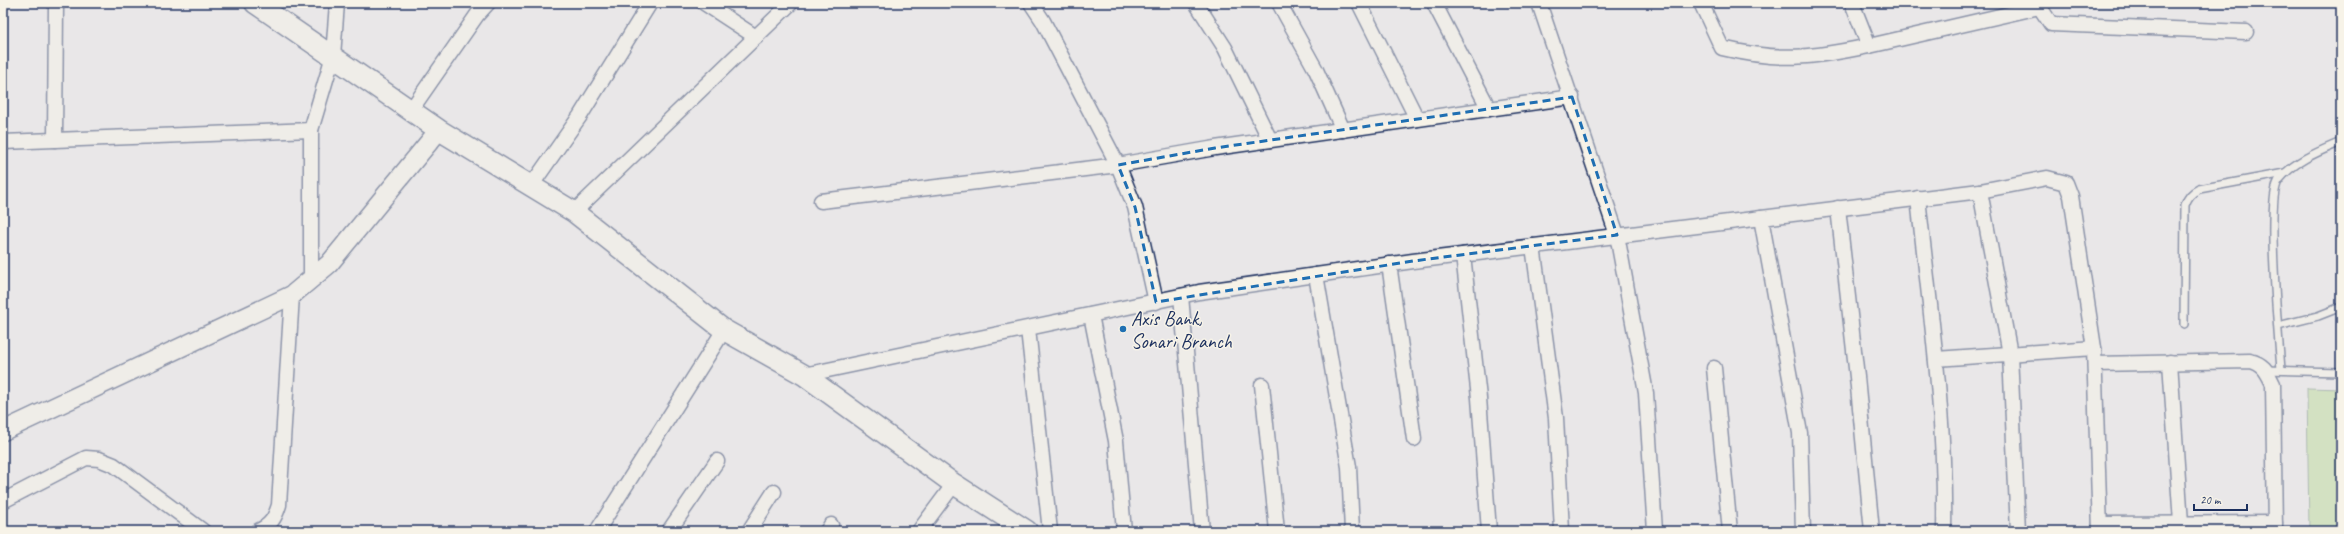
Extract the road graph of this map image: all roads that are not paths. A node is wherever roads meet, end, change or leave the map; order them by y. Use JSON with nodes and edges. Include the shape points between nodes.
{"nodes":[{"id":1,"x":56,"y":3,"type":"edge"},
{"id":2,"x":255,"y":3,"type":"edge"},
{"id":3,"x":337,"y":3,"type":"edge"},
{"id":4,"x":488,"y":3,"type":"edge"},
{"id":5,"x":650,"y":3,"type":"edge"},
{"id":6,"x":704,"y":3,"type":"edge"},
{"id":7,"x":791,"y":3,"type":"edge"},
{"id":8,"x":1031,"y":3,"type":"edge"},
{"id":9,"x":1196,"y":3,"type":"edge"},
{"id":10,"x":1278,"y":3,"type":"edge"},
{"id":11,"x":1359,"y":3,"type":"edge"},
{"id":12,"x":1434,"y":3,"type":"edge"},
{"id":13,"x":1539,"y":3,"type":"edge"},
{"id":14,"x":1701,"y":3,"type":"edge"},
{"id":15,"x":1852,"y":3,"type":"edge"},
{"id":16,"x":2038,"y":5,"type":"edge"},
{"id":17,"x":2246,"y":32,"type":"dead end"},
{"id":18,"x":756,"y":37,"type":"junction"},
{"id":19,"x":1869,"y":46,"type":"junction"},
{"id":20,"x":333,"y":56,"type":"junction"},
{"id":21,"x":1572,"y":98,"type":"junction"},
{"id":22,"x":1489,"y":109,"type":"junction"},
{"id":23,"x":411,"y":110,"type":"junction"},
{"id":24,"x":1417,"y":120,"type":"junction"},
{"id":25,"x":311,"y":130,"type":"junction"},
{"id":26,"x":439,"y":130,"type":"junction"},
{"id":27,"x":1343,"y":130,"type":"junction"},
{"id":28,"x":55,"y":140,"type":"junction"},
{"id":29,"x":1270,"y":140,"type":"junction"},
{"id":30,"x":3,"y":142,"type":"edge"},
{"id":31,"x":2341,"y":142,"type":"edge"},
{"id":32,"x":1118,"y":165,"type":"junction"},
{"id":33,"x":2285,"y":173,"type":"junction"},
{"id":34,"x":531,"y":186,"type":"junction"},
{"id":35,"x":1980,"y":191,"type":"junction"},
{"id":36,"x":1918,"y":198,"type":"junction"},
{"id":37,"x":821,"y":201,"type":"dead end"},
{"id":38,"x":1838,"y":208,"type":"junction"},
{"id":39,"x":574,"y":212,"type":"junction"},
{"id":40,"x":1761,"y":218,"type":"junction"},
{"id":41,"x":1617,"y":235,"type":"junction"},
{"id":42,"x":1533,"y":246,"type":"junction"},
{"id":43,"x":1463,"y":255,"type":"junction"},
{"id":44,"x":1388,"y":264,"type":"junction"},
{"id":45,"x":1316,"y":275,"type":"junction"},
{"id":46,"x":311,"y":280,"type":"junction"},
{"id":47,"x":292,"y":295,"type":"junction"},
{"id":48,"x":1181,"y":296,"type":"junction"},
{"id":49,"x":1156,"y":302,"type":"junction"},
{"id":50,"x":2341,"y":307,"type":"edge"},
{"id":51,"x":1091,"y":315,"type":"junction"},
{"id":52,"x":2184,"y":324,"type":"dead end"},
{"id":53,"x":2278,"y":326,"type":"junction"},
{"id":54,"x":1028,"y":329,"type":"junction"},
{"id":55,"x":724,"y":330,"type":"junction"},
{"id":56,"x":2094,"y":348,"type":"junction"},
{"id":57,"x":2010,"y":354,"type":"junction"},
{"id":58,"x":1936,"y":359,"type":"junction"},
{"id":59,"x":2170,"y":362,"type":"junction"},
{"id":60,"x":2095,"y":364,"type":"junction"},
{"id":61,"x":1714,"y":368,"type":"dead end"},
{"id":62,"x":2266,"y":370,"type":"junction"},
{"id":63,"x":2281,"y":370,"type":"junction"},
{"id":64,"x":2341,"y":372,"type":"edge"},
{"id":65,"x":804,"y":375,"type":"junction"},
{"id":66,"x":1262,"y":385,"type":"dead end"},
{"id":67,"x":3,"y":431,"type":"edge"},
{"id":68,"x":1414,"y":439,"type":"dead end"},
{"id":69,"x":717,"y":461,"type":"dead end"},
{"id":70,"x":954,"y":484,"type":"junction"},
{"id":71,"x":774,"y":492,"type":"dead end"},
{"id":72,"x":3,"y":501,"type":"edge"},
{"id":73,"x":276,"y":524,"type":"edge"},
{"id":74,"x":2181,"y":524,"type":"junction"},
{"id":75,"x":2275,"y":527,"type":"edge"},
{"id":76,"x":2100,"y":528,"type":"edge"},
{"id":77,"x":203,"y":531,"type":"edge"},
{"id":78,"x":258,"y":531,"type":"edge"},
{"id":79,"x":597,"y":531,"type":"edge"},
{"id":80,"x":669,"y":531,"type":"edge"},
{"id":81,"x":749,"y":531,"type":"edge"},
{"id":82,"x":919,"y":531,"type":"edge"},
{"id":83,"x":1027,"y":531,"type":"edge"},
{"id":84,"x":1050,"y":531,"type":"edge"},
{"id":85,"x":1124,"y":531,"type":"edge"},
{"id":86,"x":1202,"y":531,"type":"edge"},
{"id":87,"x":1277,"y":531,"type":"edge"},
{"id":88,"x":1352,"y":531,"type":"edge"},
{"id":89,"x":1489,"y":531,"type":"edge"},
{"id":90,"x":1562,"y":531,"type":"edge"},
{"id":91,"x":1655,"y":531,"type":"edge"},
{"id":92,"x":1730,"y":531,"type":"edge"},
{"id":93,"x":1803,"y":531,"type":"edge"},
{"id":94,"x":1872,"y":531,"type":"edge"},
{"id":95,"x":1944,"y":531,"type":"edge"},
{"id":96,"x":2018,"y":531,"type":"edge"}],
"edges":[{"from":1,"to":28,"type":"street"},
{"from":2,"to":20,"type":"main road"},
{"from":3,"to":20,"type":"street"},
{"from":4,"to":23,"type":"street","via":[[477,14]]},
{"from":5,"to":34,"type":"street","via":[[580,116]]},
{"from":6,"to":18,"type":"street"},
{"from":7,"to":18,"type":"street"},
{"from":8,"to":32,"type":"street","via":[[1043,21]]},
{"from":9,"to":29,"type":"street","via":[[1225,48]]},
{"from":10,"to":27,"type":"street","via":[[1316,70]]},
{"from":11,"to":24,"type":"street"},
{"from":12,"to":22,"type":"street"},
{"from":13,"to":21,"type":"street"},
{"from":14,"to":19,"type":"street","via":[[1722,48],[1753,56],[1822,56]]},
{"from":15,"to":19,"type":"street"},
{"from":16,"to":17,"type":"street","via":[[2051,24]]},
{"from":16,"to":19,"type":"street"},
{"from":18,"to":39,"type":"street"},
{"from":20,"to":23,"type":"main road"},
{"from":20,"to":25,"type":"street"},
{"from":21,"to":22,"type":"street"},
{"from":21,"to":41,"type":"street"},
{"from":22,"to":24,"type":"street"},
{"from":23,"to":26,"type":"main road"},
{"from":24,"to":27,"type":"street"},
{"from":25,"to":28,"type":"street"},
{"from":25,"to":46,"type":"street"},
{"from":26,"to":34,"type":"main road"},
{"from":26,"to":46,"type":"street","via":[[329,264]]},
{"from":27,"to":29,"type":"street"},
{"from":28,"to":30,"type":"street"},
{"from":29,"to":32,"type":"street"},
{"from":31,"to":33,"type":"lane","via":[[2289,168]]},
{"from":32,"to":37,"type":"street"},
{"from":32,"to":49,"type":"street","via":[[1135,207]]},
{"from":33,"to":52,"type":"lane","via":[[2199,189],[2187,199]]},
{"from":33,"to":53,"type":"lane","via":[[2278,181],[2274,193],[2273,239]]},
{"from":34,"to":39,"type":"main road"},
{"from":35,"to":36,"type":"street"},
{"from":35,"to":56,"type":"street","via":[[2047,178],[2066,183],[2071,196]]},
{"from":35,"to":57,"type":"street"},
{"from":36,"to":38,"type":"street"},
{"from":36,"to":58,"type":"street"},
{"from":38,"to":40,"type":"street"},
{"from":38,"to":94,"type":"street"},
{"from":39,"to":55,"type":"main road"},
{"from":40,"to":41,"type":"street"},
{"from":40,"to":93,"type":"street","via":[[1800,433]]},
{"from":41,"to":42,"type":"street"},
{"from":41,"to":91,"type":"street","via":[[1646,393]]},
{"from":42,"to":43,"type":"street"},
{"from":42,"to":90,"type":"street","via":[[1556,418]]},
{"from":43,"to":44,"type":"street"},
{"from":43,"to":89,"type":"street","via":[[1479,398]]},
{"from":44,"to":45,"type":"street"},
{"from":44,"to":68,"type":"street"},
{"from":45,"to":48,"type":"street"},
{"from":45,"to":88,"type":"street","via":[[1349,467]]},
{"from":46,"to":47,"type":"street"},
{"from":47,"to":67,"type":"street"},
{"from":47,"to":73,"type":"street","via":[[280,497]]},
{"from":48,"to":49,"type":"street"},
{"from":48,"to":86,"type":"street"},
{"from":49,"to":51,"type":"street"},
{"from":50,"to":53,"type":"lane"},
{"from":51,"to":54,"type":"street"},
{"from":51,"to":85,"type":"street","via":[[1116,441]]},
{"from":53,"to":63,"type":"lane"},
{"from":54,"to":65,"type":"street"},
{"from":54,"to":84,"type":"street"},
{"from":55,"to":65,"type":"main road"},
{"from":55,"to":79,"type":"street"},
{"from":56,"to":57,"type":"street"},
{"from":56,"to":60,"type":"street"},
{"from":57,"to":58,"type":"street"},
{"from":57,"to":96,"type":"street"},
{"from":58,"to":95,"type":"street","via":[[1945,469]]},
{"from":59,"to":60,"type":"street"},
{"from":59,"to":62,"type":"street","via":[[2250,361],[2259,363]]},
{"from":59,"to":74,"type":"street"},
{"from":60,"to":76,"type":"street"},
{"from":61,"to":92,"type":"street"},
{"from":62,"to":63,"type":"lane"},
{"from":62,"to":75,"type":"street","via":[[2273,384]]},
{"from":63,"to":64,"type":"lane"},
{"from":65,"to":70,"type":"main road"},
{"from":66,"to":87,"type":"street"},
{"from":69,"to":80,"type":"street"},
{"from":70,"to":82,"type":"street"},
{"from":70,"to":83,"type":"main road"},
{"from":71,"to":81,"type":"street"},
{"from":72,"to":77,"type":"street","via":[[86,458],[99,459],[114,465]]},
{"from":73,"to":78,"type":"street"},
{"from":74,"to":75,"type":"street"},
{"from":74,"to":76,"type":"street"}]}
